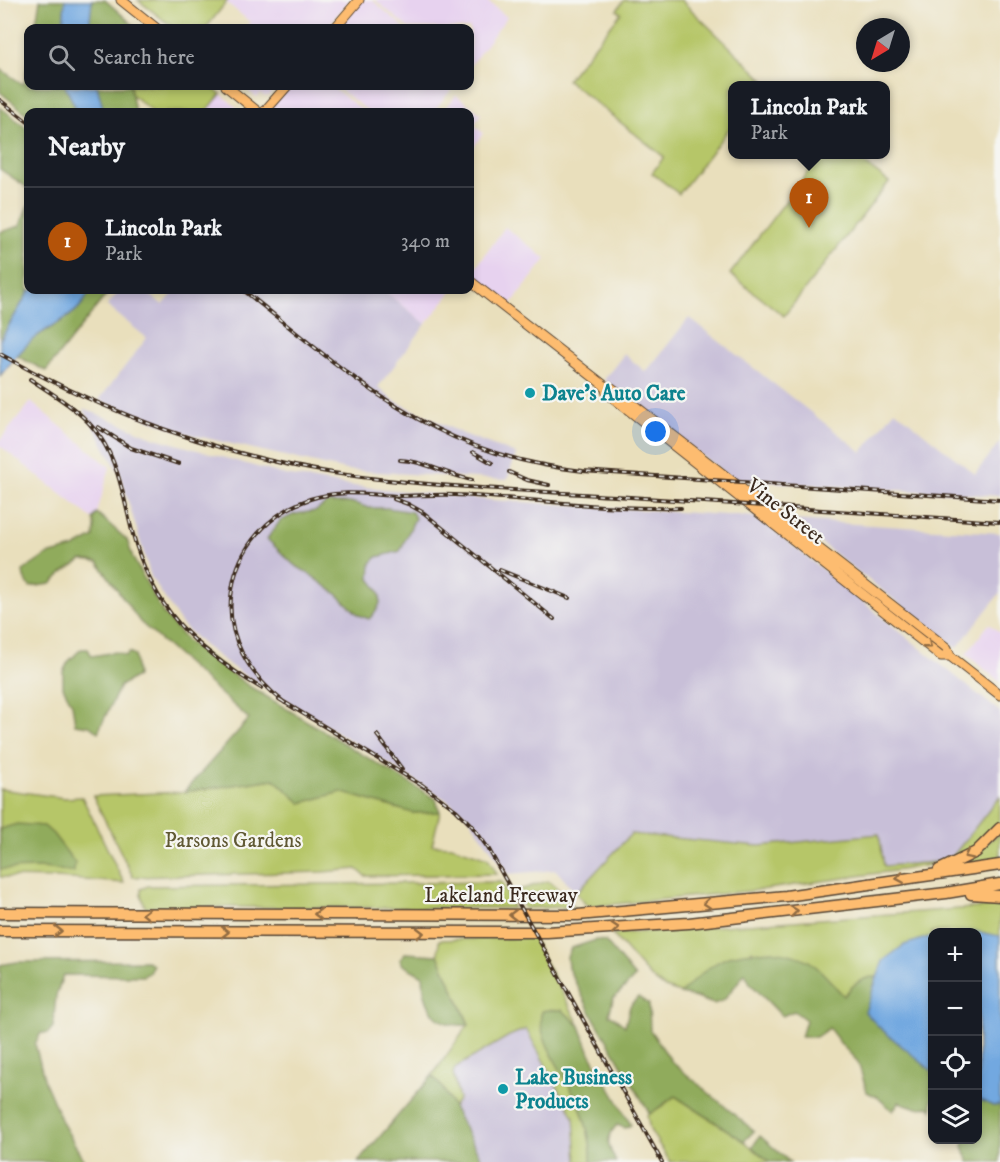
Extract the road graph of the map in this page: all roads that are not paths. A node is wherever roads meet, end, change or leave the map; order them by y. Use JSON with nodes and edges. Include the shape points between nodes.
{"nodes":[{"id":1,"x":121,"y":0,"type":"edge"},
{"id":2,"x":359,"y":0,"type":"edge"},
{"id":3,"x":151,"y":24,"type":"edge"},
{"id":4,"x":339,"y":24,"type":"edge"},
{"id":5,"x":231,"y":90,"type":"edge"},
{"id":6,"x":283,"y":90,"type":"edge"},
{"id":7,"x":253,"y":108,"type":"edge"},
{"id":8,"x":268,"y":108,"type":"edge"},
{"id":9,"x":474,"y":284,"type":"edge"},
{"id":10,"x":1000,"y":695,"type":"edge"},
{"id":11,"x":1000,"y":828,"type":"edge"},
{"id":12,"x":1000,"y":865,"type":"edge"},
{"id":13,"x":930,"y":874,"type":"junction"},
{"id":14,"x":1000,"y":884,"type":"edge"},
{"id":15,"x":946,"y":893,"type":"junction"},
{"id":16,"x":1000,"y":896,"type":"edge"},
{"id":17,"x":0,"y":913,"type":"edge"},
{"id":18,"x":0,"y":931,"type":"edge"}],
"edges":[{"from":1,"to":3,"type":"main road"},
{"from":2,"to":4,"type":"main road"},
{"from":5,"to":7,"type":"main road"},
{"from":6,"to":8,"type":"main road"},
{"from":9,"to":10,"type":"main road","name":"Vine Street","via":[[947,648],[950,656]]},
{"from":11,"to":13,"type":"highway","one_way":true,"via":[[976,852]]},
{"from":12,"to":13,"type":"highway","name":"Lakeland Freeway"},
{"from":13,"to":17,"type":"highway","name":"Lakeland Freeway","one_way":true,"via":[[786,896],[578,915]]},
{"from":14,"to":15,"type":"highway","name":"Lakeland Freeway"},
{"from":15,"to":16,"type":"highway"},
{"from":18,"to":15,"type":"highway","name":"Lakeland Freeway","one_way":true,"via":[[547,932],[689,923]]}]}
